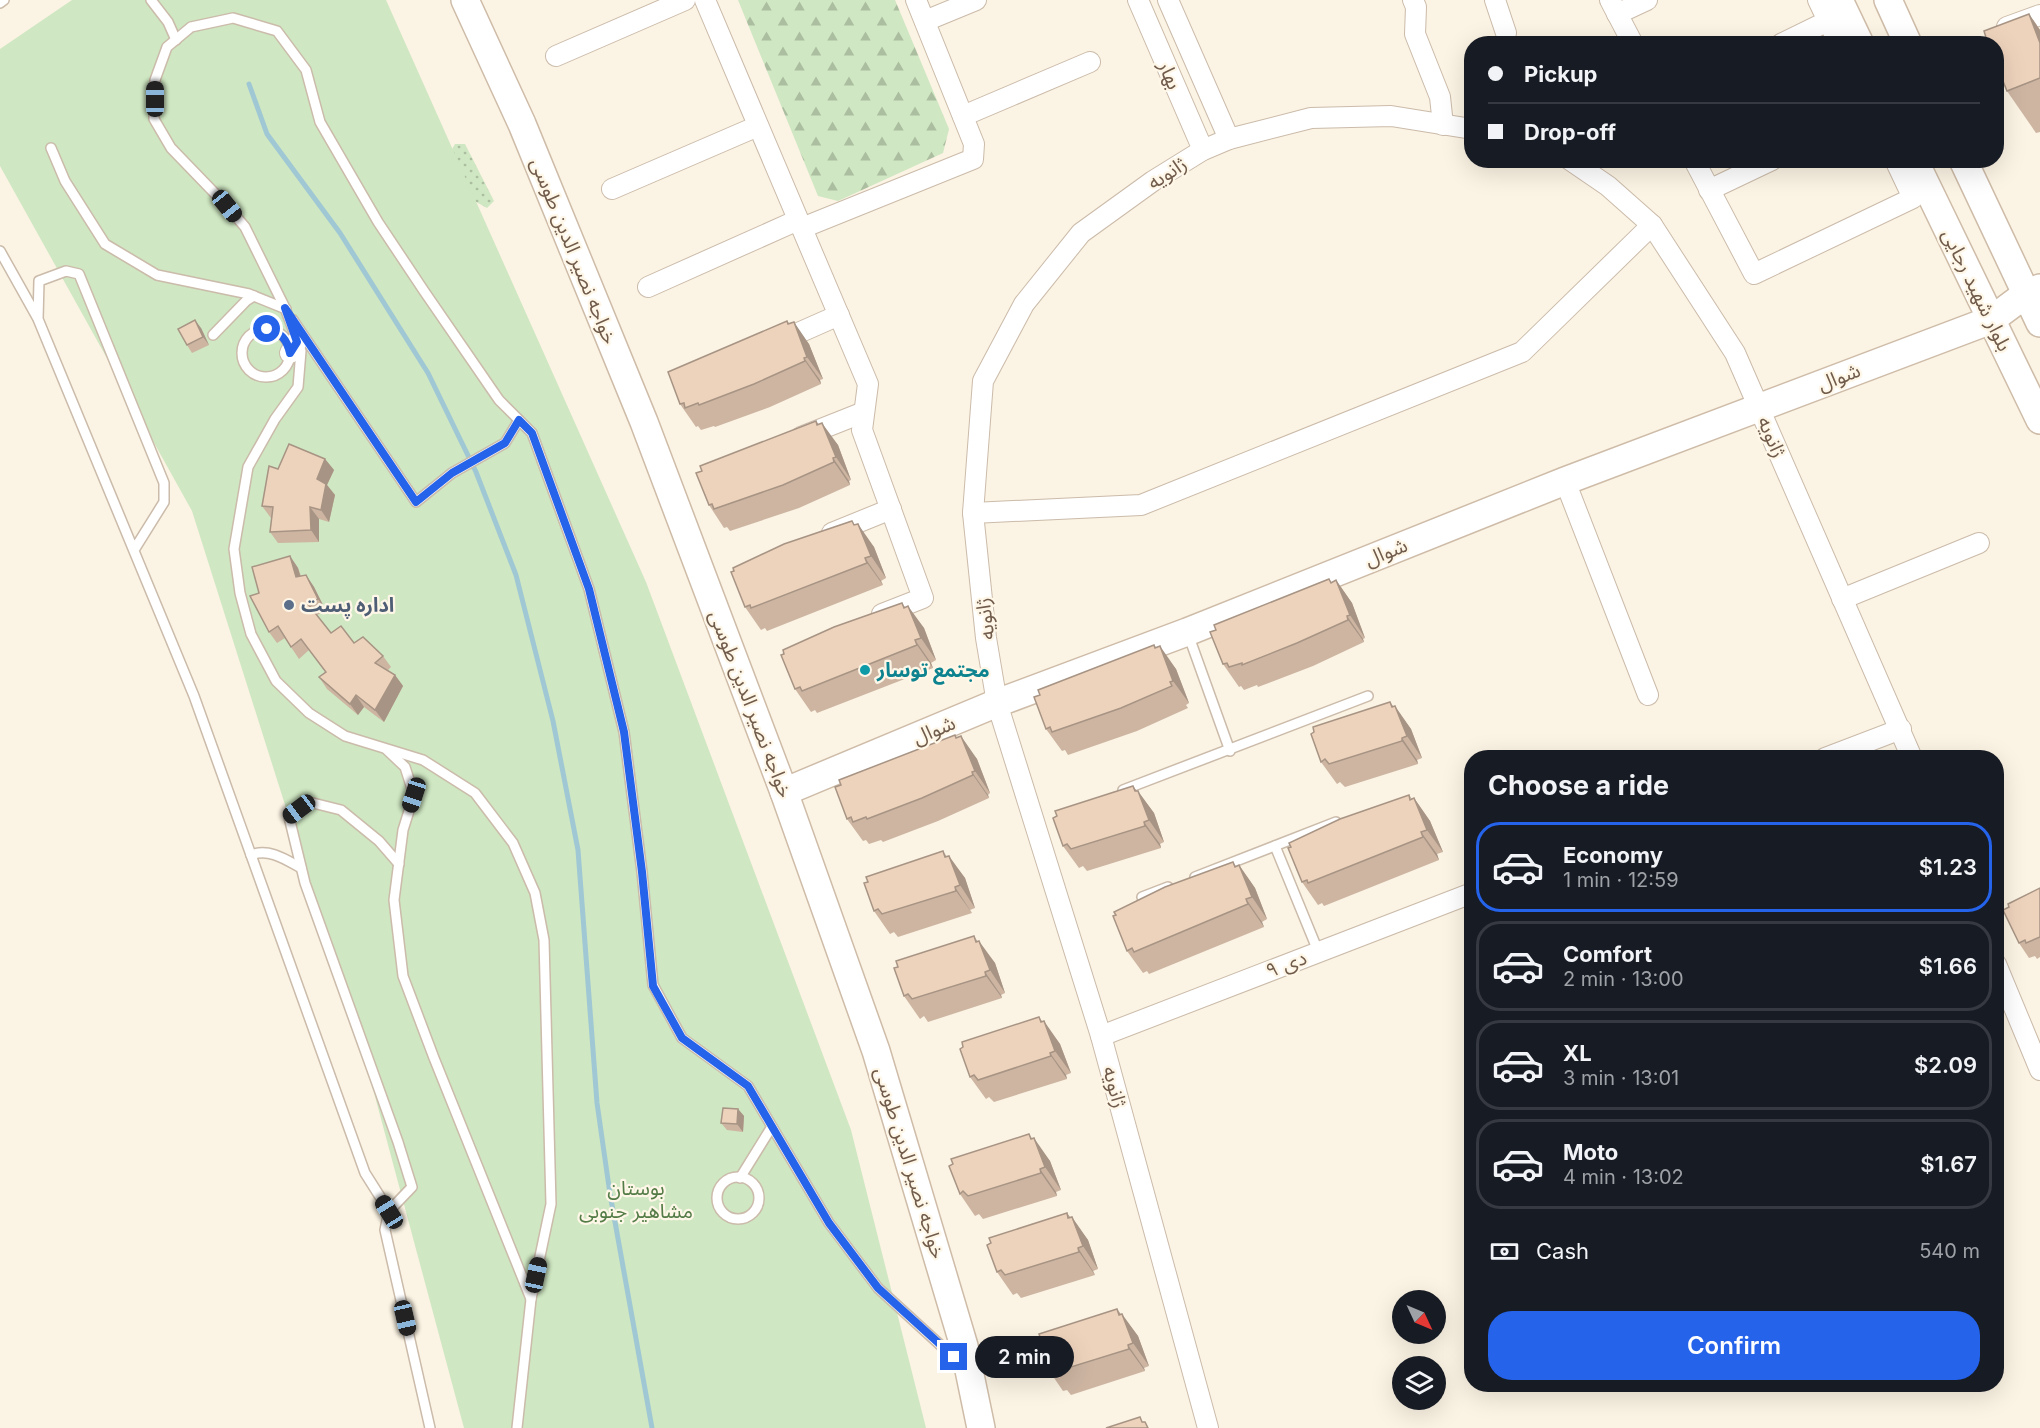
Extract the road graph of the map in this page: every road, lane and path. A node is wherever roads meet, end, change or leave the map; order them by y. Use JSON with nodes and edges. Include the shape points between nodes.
{"nodes":[{"id":1,"x":4,"y":0,"type":"edge"},
{"id":2,"x":151,"y":0,"type":"edge"},
{"id":3,"x":465,"y":0,"type":"edge"},
{"id":4,"x":685,"y":0,"type":"edge"},
{"id":5,"x":705,"y":0,"type":"edge"},
{"id":6,"x":916,"y":0,"type":"edge"},
{"id":7,"x":976,"y":0,"type":"edge"},
{"id":8,"x":1138,"y":0,"type":"edge"},
{"id":9,"x":1168,"y":0,"type":"edge"},
{"id":10,"x":1413,"y":0,"type":"edge"},
{"id":11,"x":1495,"y":0,"type":"edge"},
{"id":12,"x":1647,"y":0,"type":"edge"},
{"id":13,"x":1818,"y":0,"type":"edge"},
{"id":14,"x":1888,"y":0,"type":"edge"},
{"id":15,"x":0,"y":3,"type":"edge"},
{"id":16,"x":1614,"y":7,"type":"edge"},
{"id":17,"x":1834,"y":10,"type":"edge"},
{"id":18,"x":2040,"y":15,"type":"edge"},
{"id":19,"x":925,"y":21,"type":"junction"},
{"id":20,"x":1506,"y":33,"type":"dead end"},
{"id":21,"x":1990,"y":33,"type":"edge"},
{"id":22,"x":1629,"y":36,"type":"edge"},
{"id":23,"x":1793,"y":36,"type":"edge"},
{"id":24,"x":1838,"y":36,"type":"edge"},
{"id":25,"x":1854,"y":36,"type":"edge"},
{"id":26,"x":1904,"y":36,"type":"edge"},
{"id":27,"x":176,"y":40,"type":"junction"},
{"id":28,"x":556,"y":56,"type":"dead end"},
{"id":29,"x":1090,"y":62,"type":"dead end"},
{"id":30,"x":963,"y":116,"type":"junction"},
{"id":31,"x":1443,"y":125,"type":"junction"},
{"id":32,"x":759,"y":126,"type":"junction"},
{"id":33,"x":1464,"y":128,"type":"edge"},
{"id":34,"x":1229,"y":139,"type":"junction"},
{"id":35,"x":51,"y":148,"type":"dead end"},
{"id":36,"x":1203,"y":150,"type":"junction"},
{"id":37,"x":1582,"y":168,"type":"edge"},
{"id":38,"x":1698,"y":168,"type":"edge"},
{"id":39,"x":1755,"y":168,"type":"edge"},
{"id":40,"x":1899,"y":168,"type":"edge"},
{"id":41,"x":1918,"y":168,"type":"edge"},
{"id":42,"x":1967,"y":168,"type":"edge"},
{"id":43,"x":612,"y":189,"type":"dead end"},
{"id":44,"x":1709,"y":190,"type":"junction"},
{"id":45,"x":800,"y":224,"type":"junction"},
{"id":46,"x":1652,"y":225,"type":"junction"},
{"id":47,"x":0,"y":251,"type":"edge"},
{"id":48,"x":648,"y":287,"type":"dead end"},
{"id":49,"x":2033,"y":291,"type":"edge"},
{"id":50,"x":254,"y":296,"type":"junction"},
{"id":51,"x":285,"y":308,"type":"junction"},
{"id":52,"x":839,"y":315,"type":"junction"},
{"id":53,"x":38,"y":319,"type":"junction"},
{"id":54,"x":1991,"y":320,"type":"junction"},
{"id":55,"x":2040,"y":323,"type":"edge"},
{"id":56,"x":2040,"y":328,"type":"edge"},
{"id":57,"x":213,"y":335,"type":"dead end"},
{"id":58,"x":294,"y":347,"type":"junction"},
{"id":59,"x":762,"y":348,"type":"edge"},
{"id":60,"x":1760,"y":407,"type":"junction"},
{"id":61,"x":864,"y":412,"type":"junction"},
{"id":62,"x":519,"y":420,"type":"junction"},
{"id":63,"x":2040,"y":420,"type":"edge"},
{"id":64,"x":780,"y":445,"type":"edge"},
{"id":65,"x":1565,"y":481,"type":"junction"},
{"id":66,"x":891,"y":509,"type":"junction"},
{"id":67,"x":973,"y":513,"type":"junction"},
{"id":68,"x":818,"y":538,"type":"edge"},
{"id":69,"x":1979,"y":543,"type":"dead end"},
{"id":70,"x":134,"y":550,"type":"junction"},
{"id":71,"x":1842,"y":599,"type":"junction"},
{"id":72,"x":869,"y":620,"type":"edge"},
{"id":73,"x":1187,"y":632,"type":"junction"},
{"id":74,"x":1648,"y":695,"type":"dead end"},
{"id":75,"x":1368,"y":696,"type":"dead end"},
{"id":76,"x":997,"y":703,"type":"junction"},
{"id":77,"x":1901,"y":729,"type":"junction"},
{"id":78,"x":385,"y":748,"type":"junction"},
{"id":79,"x":1846,"y":750,"type":"edge"},
{"id":80,"x":1909,"y":750,"type":"edge"},
{"id":81,"x":1230,"y":751,"type":"junction"},
{"id":82,"x":784,"y":792,"type":"junction"},
{"id":83,"x":1111,"y":794,"type":"edge"},
{"id":84,"x":1342,"y":820,"type":"edge"},
{"id":85,"x":1275,"y":846,"type":"junction"},
{"id":86,"x":251,"y":855,"type":"junction"},
{"id":87,"x":399,"y":864,"type":"junction"},
{"id":88,"x":301,"y":868,"type":"junction"},
{"id":89,"x":1186,"y":880,"type":"edge"},
{"id":90,"x":1175,"y":884,"type":"edge"},
{"id":91,"x":1464,"y":896,"type":"edge"},
{"id":92,"x":1142,"y":897,"type":"edge"},
{"id":93,"x":1318,"y":951,"type":"junction"},
{"id":94,"x":2004,"y":982,"type":"edge"},
{"id":95,"x":1101,"y":1036,"type":"junction"},
{"id":96,"x":2040,"y":1070,"type":"edge"},
{"id":97,"x":771,"y":1128,"type":"junction"},
{"id":98,"x":740,"y":1178,"type":"junction"},
{"id":99,"x":389,"y":1212,"type":"junction"},
{"id":100,"x":531,"y":1299,"type":"junction"},
{"id":101,"x":969,"y":1371,"type":"junction"},
{"id":102,"x":430,"y":1428,"type":"edge"},
{"id":103,"x":517,"y":1428,"type":"edge"},
{"id":104,"x":981,"y":1428,"type":"edge"},
{"id":105,"x":1208,"y":1428,"type":"edge"}],
"edges":[{"from":1,"to":15,"type":"lane"},
{"from":2,"to":27,"type":"lane"},
{"from":3,"to":82,"type":"street","name":"خواجه نصیر الدین طوسی","via":[[522,123],[644,422]]},
{"from":4,"to":28,"type":"street"},
{"from":5,"to":32,"type":"street"},
{"from":6,"to":19,"type":"street"},
{"from":7,"to":19,"type":"street"},
{"from":8,"to":36,"type":"street","name":"بهار"},
{"from":9,"to":34,"type":"street","name":"بهار"},
{"from":10,"to":31,"type":"street","via":[[1415,34],[1440,97]]},
{"from":11,"to":20,"type":"street"},
{"from":12,"to":16,"type":"street"},
{"from":13,"to":17,"type":"street"},
{"from":14,"to":26,"type":"street"},
{"from":16,"to":22,"type":"street"},
{"from":17,"to":23,"type":"street"},
{"from":17,"to":24,"type":"street"},
{"from":17,"to":25,"type":"street"},
{"from":18,"to":21,"type":"street"},
{"from":19,"to":30,"type":"street"},
{"from":27,"to":51,"type":"lane","via":[[167,48],[155,80],[154,119],[171,148],[245,227]]},
{"from":27,"to":62,"type":"lane","via":[[191,27],[233,18],[277,31],[306,70],[320,123],[378,222],[499,400]]},
{"from":29,"to":30,"type":"street"},
{"from":30,"to":45,"type":"street","via":[[974,144],[973,159]]},
{"from":31,"to":33,"type":"street","name":"ژانویه"},
{"from":31,"to":34,"type":"street","name":"ژانویه","via":[[1391,116],[1311,118]]},
{"from":32,"to":43,"type":"street"},
{"from":32,"to":45,"type":"street"},
{"from":34,"to":36,"type":"street","name":"ژانویه"},
{"from":35,"to":50,"type":"lane","via":[[65,181],[105,244],[157,275]]},
{"from":36,"to":67,"type":"street","name":"ژانویه","via":[[1081,233],[1024,304],[982,381]]},
{"from":37,"to":46,"type":"street","name":"ژانویه"},
{"from":38,"to":44,"type":"street"},
{"from":39,"to":44,"type":"street"},
{"from":40,"to":44,"type":"street","via":[[1912,198],[1754,274]]},
{"from":41,"to":54,"type":"street","name":"بلوار شهید رجایی"},
{"from":42,"to":49,"type":"street"},
{"from":45,"to":48,"type":"street"},
{"from":45,"to":52,"type":"street"},
{"from":46,"to":60,"type":"street","name":"ژانویه","via":[[1735,353]]},
{"from":46,"to":67,"type":"street","via":[[1522,352],[1141,505]]},
{"from":47,"to":53,"type":"lane"},
{"from":49,"to":54,"type":"street"},
{"from":49,"to":55,"type":"street"},
{"from":50,"to":51,"type":"lane"},
{"from":50,"to":57,"type":"lane"},
{"from":51,"to":58,"type":"lane"},
{"from":51,"to":62,"type":"lane","via":[[416,502],[452,473],[505,443]]},
{"from":52,"to":59,"type":"street"},
{"from":52,"to":61,"type":"street","via":[[868,384]]},
{"from":53,"to":70,"type":"lane"},
{"from":53,"to":70,"type":"lane","via":[[39,281],[66,271],[79,274],[164,483],[164,502]]},
{"from":54,"to":56,"type":"street"},
{"from":54,"to":60,"type":"street","name":"شوال"},
{"from":54,"to":63,"type":"street","name":"بلوار شهید رجایی"},
{"from":58,"to":58,"type":"lane","via":[[284,369],[270,377],[248,369],[242,354],[247,339],[267,329],[280,334]]},
{"from":58,"to":78,"type":"lane","via":[[301,351],[298,387],[248,467],[234,549],[240,593],[251,634],[276,681],[309,713],[345,736]]},
{"from":60,"to":65,"type":"street","name":"شوال"},
{"from":60,"to":71,"type":"street","name":"ژانویه"},
{"from":61,"to":64,"type":"street"},
{"from":61,"to":66,"type":"street","via":[[862,430]]},
{"from":62,"to":97,"type":"lane","via":[[532,433],[589,589],[624,732],[653,986],[682,1038],[748,1086]]},
{"from":65,"to":73,"type":"street","name":"شوال"},
{"from":65,"to":74,"type":"street"},
{"from":66,"to":68,"type":"street"},
{"from":66,"to":72,"type":"street","via":[[923,598]]},
{"from":67,"to":76,"type":"street","name":"ژانویه"},
{"from":69,"to":71,"type":"street"},
{"from":70,"to":86,"type":"lane","via":[[194,696]]},
{"from":71,"to":77,"type":"street","name":"ژانویه"},
{"from":73,"to":76,"type":"street","name":"شوال"},
{"from":73,"to":81,"type":"lane"},
{"from":75,"to":81,"type":"lane"},
{"from":76,"to":82,"type":"street","name":"شوال"},
{"from":76,"to":95,"type":"street","name":"ژانویه"},
{"from":77,"to":79,"type":"street"},
{"from":77,"to":80,"type":"street","name":"ژانویه"},
{"from":78,"to":87,"type":"lane","via":[[405,767],[414,795],[403,830]]},
{"from":78,"to":100,"type":"lane","via":[[423,760],[475,793],[513,843],[535,893],[544,940],[551,1204]]},
{"from":81,"to":83,"type":"lane"},
{"from":82,"to":101,"type":"street","name":"خواجه نصیر الدین طوسی","via":[[876,1051]]},
{"from":84,"to":85,"type":"lane"},
{"from":85,"to":89,"type":"lane"},
{"from":85,"to":93,"type":"lane"},
{"from":86,"to":88,"type":"lane","via":[[262,851]]},
{"from":86,"to":99,"type":"lane","via":[[365,1173]]},
{"from":87,"to":88,"type":"lane","via":[[379,841],[340,810],[309,802],[289,817]]},
{"from":87,"to":100,"type":"lane","via":[[394,900],[403,976]]},
{"from":88,"to":99,"type":"lane","via":[[412,1187]]},
{"from":90,"to":92,"type":"lane"},
{"from":91,"to":93,"type":"street","name":"۹ دی"},
{"from":93,"to":95,"type":"street","name":"۹ دی"},
{"from":94,"to":96,"type":"street"},
{"from":95,"to":105,"type":"street","name":"ژانویه"},
{"from":97,"to":98,"type":"lane"},
{"from":97,"to":101,"type":"lane","via":[[829,1223],[878,1288]]},
{"from":98,"to":98,"type":"lane","via":[[721,1186],[717,1200],[723,1213],[737,1219],[751,1214],[758,1202],[756,1189]]},
{"from":99,"to":102,"type":"lane","via":[[386,1230]]},
{"from":100,"to":103,"type":"lane"},
{"from":101,"to":104,"type":"street","name":"خواجه نصیر الدین طوسی"}]}
